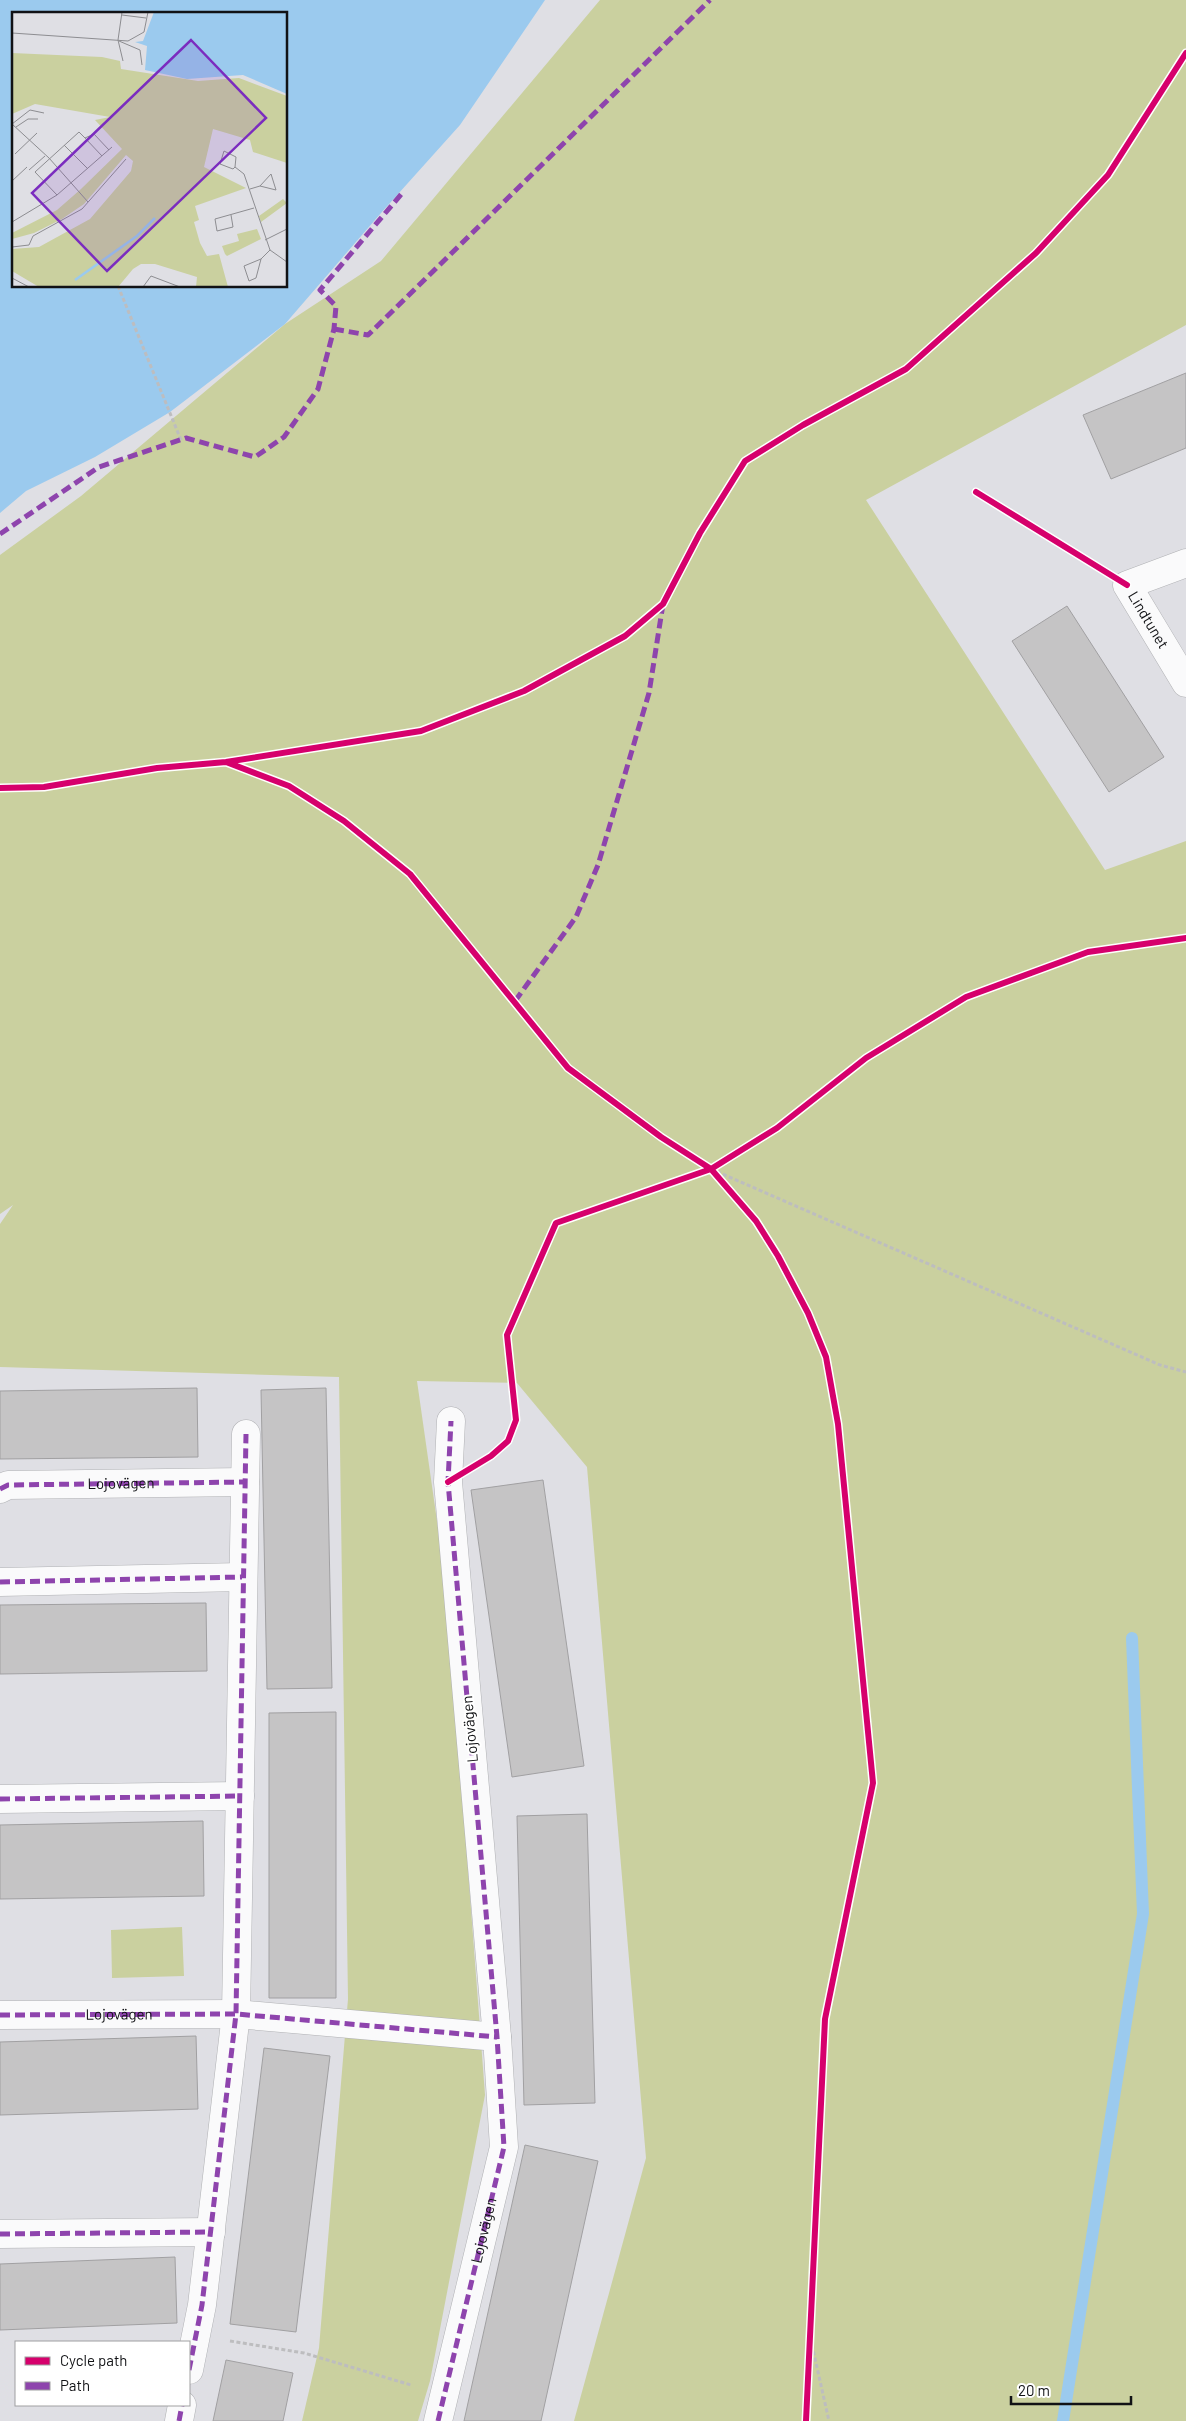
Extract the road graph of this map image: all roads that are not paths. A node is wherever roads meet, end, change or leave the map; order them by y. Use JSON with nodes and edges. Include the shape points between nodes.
{"nodes":[{"id":1,"x":1186,"y":563,"type":"edge"},
{"id":2,"x":1186,"y":683,"type":"edge"},
{"id":3,"x":450,"y":1421,"type":"dead end"},
{"id":4,"x":246,"y":1434,"type":"dead end"},
{"id":5,"x":245,"y":1482,"type":"junction"},
{"id":6,"x":0,"y":1489,"type":"edge"},
{"id":7,"x":242,"y":1577,"type":"junction"},
{"id":8,"x":0,"y":1582,"type":"edge"},
{"id":9,"x":240,"y":1796,"type":"junction"},
{"id":10,"x":0,"y":1799,"type":"edge"},
{"id":11,"x":236,"y":2014,"type":"junction"},
{"id":12,"x":0,"y":2015,"type":"edge"},
{"id":13,"x":497,"y":2037,"type":"junction"},
{"id":14,"x":211,"y":2232,"type":"junction"},
{"id":15,"x":0,"y":2234,"type":"edge"},
{"id":16,"x":190,"y":2364,"type":"edge"},
{"id":17,"x":182,"y":2406,"type":"edge"},
{"id":18,"x":441,"y":2408,"type":"edge"},
{"id":19,"x":179,"y":2421,"type":"edge"}],
"edges":[{"from":1,"to":2,"type":"street","name":"Lindtunet","via":[[1127,585]]},
{"from":3,"to":13,"type":"street","name":"Lojovägen","via":[[448,1482]]},
{"from":4,"to":5,"type":"street"},
{"from":5,"to":6,"type":"street","name":"Lojovägen","via":[[8,1485]]},
{"from":5,"to":7,"type":"street"},
{"from":7,"to":8,"type":"street"},
{"from":7,"to":9,"type":"street"},
{"from":9,"to":10,"type":"street"},
{"from":9,"to":11,"type":"street"},
{"from":11,"to":12,"type":"street","name":"Lojovägen"},
{"from":11,"to":13,"type":"street","name":"Lojovägen"},
{"from":11,"to":14,"type":"street"},
{"from":13,"to":18,"type":"street","name":"Lojovägen","via":[[504,2147]]},
{"from":14,"to":15,"type":"street"},
{"from":14,"to":16,"type":"street"},
{"from":17,"to":19,"type":"street"}]}
